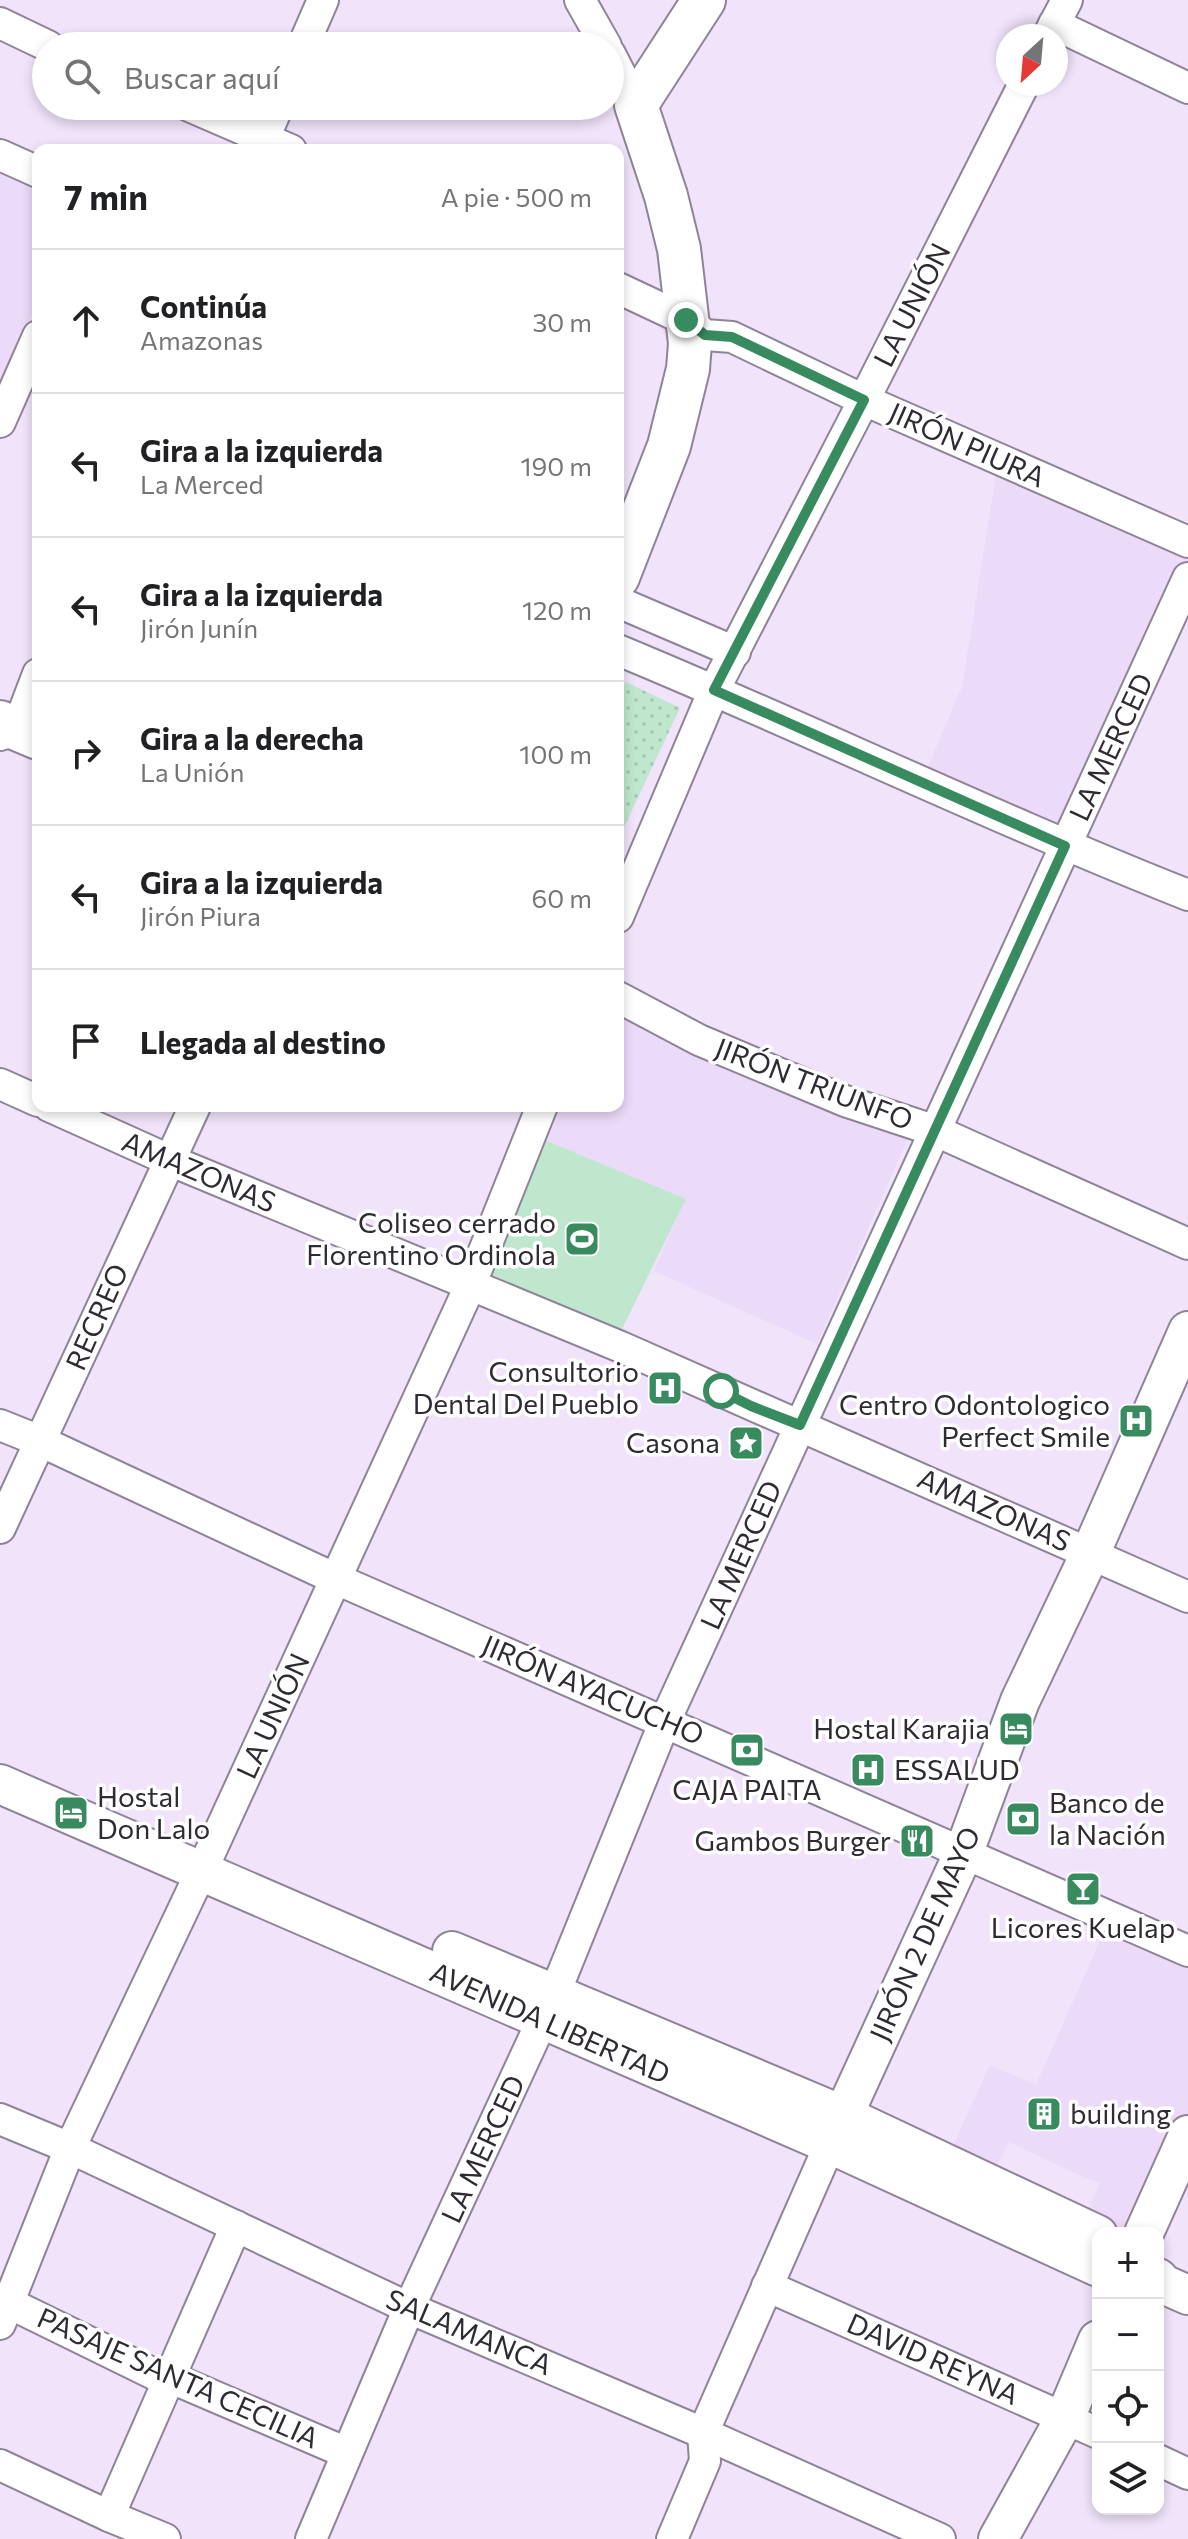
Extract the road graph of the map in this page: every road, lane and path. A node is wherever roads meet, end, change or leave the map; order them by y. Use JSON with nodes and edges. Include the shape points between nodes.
{"nodes":[{"id":1,"x":323,"y":0,"type":"edge"},
{"id":2,"x":580,"y":0,"type":"edge"},
{"id":3,"x":704,"y":0,"type":"edge"},
{"id":4,"x":1056,"y":20,"type":"edge"},
{"id":5,"x":0,"y":23,"type":"edge"},
{"id":6,"x":309,"y":32,"type":"edge"},
{"id":7,"x":598,"y":32,"type":"edge"},
{"id":8,"x":32,"y":38,"type":"edge"},
{"id":9,"x":624,"y":81,"type":"edge"},
{"id":10,"x":1188,"y":88,"type":"edge"},
{"id":11,"x":1018,"y":96,"type":"edge"},
{"id":12,"x":636,"y":105,"type":"junction"},
{"id":13,"x":218,"y":120,"type":"edge"},
{"id":14,"x":276,"y":120,"type":"edge"},
{"id":15,"x":267,"y":144,"type":"edge"},
{"id":16,"x":271,"y":144,"type":"edge"},
{"id":17,"x":0,"y":155,"type":"edge"},
{"id":18,"x":32,"y":169,"type":"edge"},
{"id":19,"x":624,"y":291,"type":"edge"},
{"id":20,"x":686,"y":320,"type":"junction"},
{"id":21,"x":32,"y":350,"type":"edge"},
{"id":22,"x":864,"y":400,"type":"junction"},
{"id":23,"x":0,"y":422,"type":"edge"},
{"id":24,"x":1188,"y":542,"type":"edge"},
{"id":25,"x":624,"y":562,"type":"edge"},
{"id":26,"x":1188,"y":578,"type":"edge"},
{"id":27,"x":624,"y":605,"type":"edge"},
{"id":28,"x":624,"y":652,"type":"edge"},
{"id":29,"x":735,"y":652,"type":"junction"},
{"id":30,"x":32,"y":688,"type":"edge"},
{"id":31,"x":714,"y":690,"type":"junction"},
{"id":32,"x":14,"y":731,"type":"edge"},
{"id":33,"x":1065,"y":846,"type":"junction"},
{"id":34,"x":1188,"y":895,"type":"edge"},
{"id":35,"x":624,"y":903,"type":"edge"},
{"id":36,"x":624,"y":1000,"type":"edge"},
{"id":37,"x":0,"y":1084,"type":"edge"},
{"id":38,"x":32,"y":1098,"type":"edge"},
{"id":39,"x":62,"y":1112,"type":"edge"},
{"id":40,"x":192,"y":1112,"type":"edge"},
{"id":41,"x":540,"y":1112,"type":"edge"},
{"id":42,"x":936,"y":1131,"type":"junction"},
{"id":43,"x":169,"y":1160,"type":"junction"},
{"id":44,"x":1188,"y":1244,"type":"edge"},
{"id":45,"x":470,"y":1286,"type":"junction"},
{"id":46,"x":1188,"y":1331,"type":"edge"},
{"id":47,"x":0,"y":1425,"type":"edge"},
{"id":48,"x":800,"y":1425,"type":"junction"},
{"id":49,"x":40,"y":1441,"type":"junction"},
{"id":50,"x":0,"y":1528,"type":"edge"},
{"id":51,"x":1091,"y":1552,"type":"junction"},
{"id":52,"x":336,"y":1579,"type":"junction"},
{"id":53,"x":1188,"y":1597,"type":"edge"},
{"id":54,"x":665,"y":1721,"type":"junction"},
{"id":55,"x":0,"y":1758,"type":"edge"},
{"id":56,"x":0,"y":1784,"type":"edge"},
{"id":57,"x":964,"y":1852,"type":"junction"},
{"id":58,"x":207,"y":1859,"type":"junction"},
{"id":59,"x":1188,"y":1951,"type":"edge"},
{"id":60,"x":548,"y":2008,"type":"junction"},
{"id":61,"x":0,"y":2119,"type":"edge"},
{"id":62,"x":837,"y":2130,"type":"junction"},
{"id":63,"x":1188,"y":2135,"type":"edge"},
{"id":64,"x":70,"y":2148,"type":"junction"},
{"id":65,"x":236,"y":2226,"type":"junction"},
{"id":66,"x":1147,"y":2227,"type":"edge"},
{"id":67,"x":1092,"y":2233,"type":"edge"},
{"id":68,"x":1092,"y":2264,"type":"edge"},
{"id":69,"x":767,"y":2286,"type":"junction"},
{"id":70,"x":409,"y":2308,"type":"junction"},
{"id":71,"x":3,"y":2311,"type":"edge"},
{"id":72,"x":1092,"y":2370,"type":"edge"},
{"id":73,"x":169,"y":2377,"type":"junction"},
{"id":74,"x":1081,"y":2425,"type":"edge"},
{"id":75,"x":703,"y":2433,"type":"junction"},
{"id":76,"x":347,"y":2453,"type":"junction"},
{"id":77,"x":1164,"y":2463,"type":"edge"},
{"id":78,"x":0,"y":2465,"type":"edge"},
{"id":79,"x":1188,"y":2474,"type":"edge"},
{"id":80,"x":109,"y":2516,"type":"junction"},
{"id":81,"x":165,"y":2539,"type":"edge"},
{"id":82,"x":311,"y":2539,"type":"edge"},
{"id":83,"x":672,"y":2539,"type":"edge"},
{"id":84,"x":940,"y":2539,"type":"edge"},
{"id":85,"x":998,"y":2539,"type":"edge"}],
"edges":[{"from":1,"to":6,"type":"street"},
{"from":2,"to":7,"type":"street"},
{"from":3,"to":12,"type":"highway"},
{"from":4,"to":10,"type":"street"},
{"from":5,"to":8,"type":"street"},
{"from":9,"to":12,"type":"street"},
{"from":11,"to":22,"type":"street","name":"LA UNIÓN"},
{"from":12,"to":20,"type":"highway","via":[[679,249]]},
{"from":13,"to":15,"type":"street"},
{"from":14,"to":16,"type":"street"},
{"from":17,"to":18,"type":"street"},
{"from":19,"to":20,"type":"street","name":"JIRÓN PIURA"},
{"from":20,"to":22,"type":"street","name":"JIRÓN PIURA","via":[[705,335],[732,337]]},
{"from":20,"to":25,"type":"highway","via":[[688,369],[669,446]]},
{"from":21,"to":23,"type":"street"},
{"from":22,"to":24,"type":"street","name":"JIRÓN PIURA"},
{"from":22,"to":29,"type":"street","name":"LA UNIÓN"},
{"from":26,"to":33,"type":"street","name":"LA MERCED"},
{"from":27,"to":29,"type":"street"},
{"from":28,"to":31,"type":"street"},
{"from":29,"to":31,"type":"street","name":"LA UNIÓN"},
{"from":30,"to":32,"type":"street"},
{"from":31,"to":33,"type":"street"},
{"from":31,"to":35,"type":"street","name":"LA UNIÓN"},
{"from":33,"to":34,"type":"street"},
{"from":33,"to":42,"type":"street","name":"LA MERCED"},
{"from":36,"to":42,"type":"street","name":"JIRÓN TRIUNFO","via":[[714,1046],[845,1101]]},
{"from":37,"to":38,"type":"street"},
{"from":39,"to":43,"type":"street","name":"AMAZONAS"},
{"from":40,"to":43,"type":"street","name":"RECREO"},
{"from":41,"to":45,"type":"street","name":"LA UNIÓN"},
{"from":42,"to":44,"type":"street","name":"JIRÓN TRIUNFO"},
{"from":42,"to":48,"type":"street","name":"LA MERCED"},
{"from":43,"to":45,"type":"street","name":"AMAZONAS"},
{"from":43,"to":49,"type":"street","name":"RECREO"},
{"from":45,"to":48,"type":"street","name":"AMAZONAS"},
{"from":45,"to":52,"type":"street","name":"LA UNIÓN"},
{"from":46,"to":51,"type":"main road","name":"JIRÓN 2 DE MAYO"},
{"from":47,"to":49,"type":"street","name":"JIRÓN AYACUCHO"},
{"from":48,"to":51,"type":"street","name":"AMAZONAS"},
{"from":48,"to":54,"type":"street","name":"LA MERCED"},
{"from":49,"to":50,"type":"street","name":"RECREO"},
{"from":49,"to":52,"type":"street","name":"JIRÓN AYACUCHO"},
{"from":51,"to":53,"type":"street","name":"AMAZONAS"},
{"from":51,"to":57,"type":"main road","name":"JIRÓN 2 DE MAYO","via":[[1020,1701]]},
{"from":52,"to":54,"type":"street","name":"JIRÓN AYACUCHO"},
{"from":52,"to":58,"type":"street","name":"LA UNIÓN"},
{"from":54,"to":57,"type":"street","name":"JIRÓN AYACUCHO"},
{"from":54,"to":60,"type":"street","name":"LA MERCED"},
{"from":55,"to":58,"type":"main road","name":"AVENIDA LIBERTAD"},
{"from":56,"to":58,"type":"main road","name":"AVENIDA LIBERTAD"},
{"from":57,"to":59,"type":"street","name":"JIRÓN AYACUCHO"},
{"from":57,"to":62,"type":"main road","name":"JIRÓN 2 DE MAYO"},
{"from":58,"to":60,"type":"main road","name":"AVENIDA LIBERTAD"},
{"from":58,"to":64,"type":"street","name":"LA UNIÓN"},
{"from":60,"to":62,"type":"main road","name":"AVENIDA LIBERTAD"},
{"from":60,"to":70,"type":"street","name":"LA MERCED"},
{"from":61,"to":64,"type":"street","name":"SALAMANCA"},
{"from":62,"to":67,"type":"main road","name":"AVENIDA LIBERTAD"},
{"from":62,"to":68,"type":"main road","name":"AVENIDA LIBERTAD"},
{"from":62,"to":69,"type":"street","name":"JIRÓN 2 DE MAYO"},
{"from":63,"to":66,"type":"main road"},
{"from":64,"to":65,"type":"street","name":"SALAMANCA"},
{"from":64,"to":71,"type":"street","name":"LA UNIÓN"},
{"from":65,"to":70,"type":"street","name":"SALAMANCA"},
{"from":65,"to":73,"type":"street"},
{"from":69,"to":74,"type":"street","name":"DAVID REYNA"},
{"from":69,"to":75,"type":"street","name":"JIRÓN 2 DE MAYO"},
{"from":70,"to":75,"type":"street","name":"SALAMANCA"},
{"from":70,"to":76,"type":"street","name":"LA MERCED"},
{"from":71,"to":73,"type":"street","name":"PASAJE SANTA CECILIA"},
{"from":72,"to":74,"type":"main road"},
{"from":73,"to":76,"type":"street","name":"PASAJE SANTA CECILIA"},
{"from":73,"to":80,"type":"street"},
{"from":74,"to":85,"type":"main road"},
{"from":75,"to":83,"type":"street","name":"JIRÓN 2 DE MAYO","via":[[705,2461]]},
{"from":75,"to":84,"type":"street","name":"SALAMANCA"},
{"from":76,"to":82,"type":"street","name":"LA MERCED"},
{"from":77,"to":79,"type":"street"},
{"from":78,"to":80,"type":"street"},
{"from":80,"to":81,"type":"street"}]}
